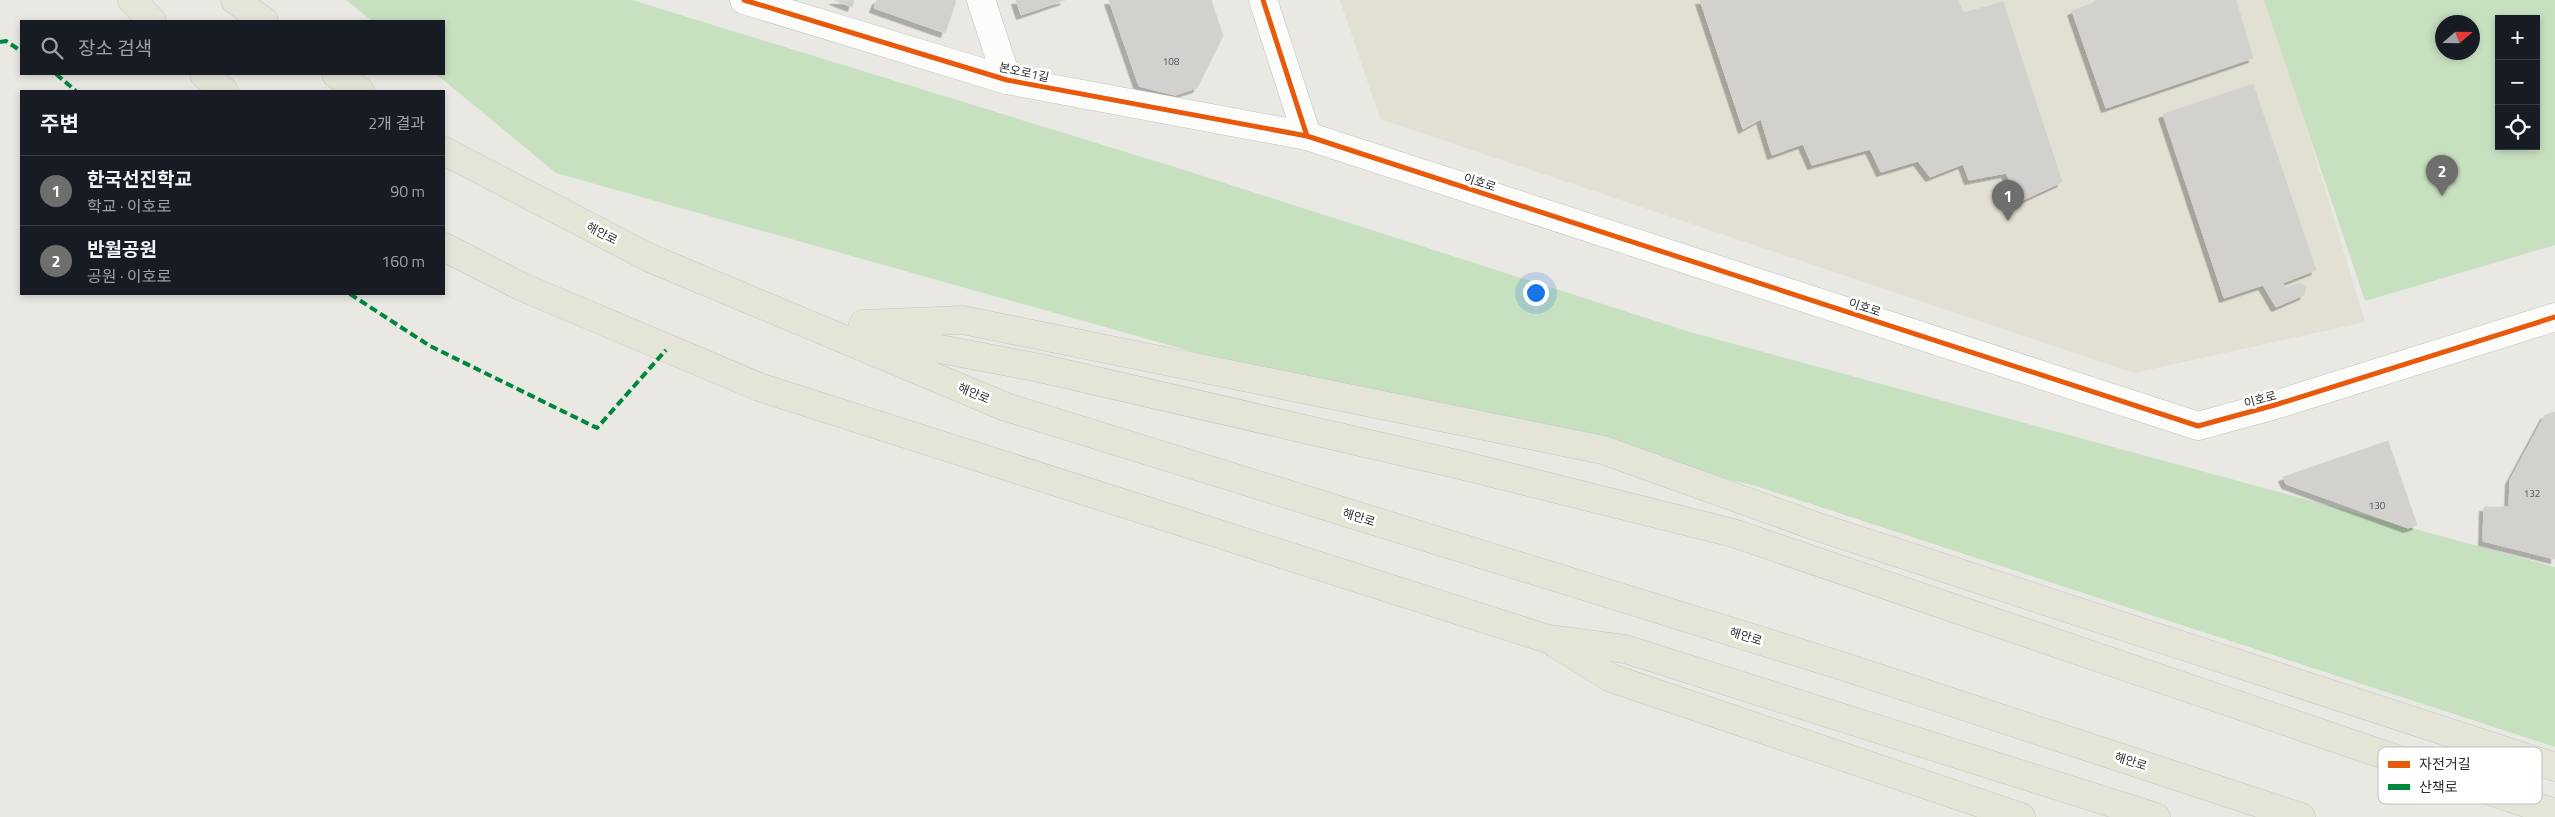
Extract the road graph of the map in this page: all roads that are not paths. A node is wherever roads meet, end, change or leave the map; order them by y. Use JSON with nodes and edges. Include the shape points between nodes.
{"nodes":[{"id":1,"x":132,"y":0,"type":"edge"},
{"id":2,"x":235,"y":0,"type":"edge"},
{"id":3,"x":744,"y":0,"type":"edge"},
{"id":4,"x":981,"y":0,"type":"edge"},
{"id":5,"x":1263,"y":0,"type":"edge"},
{"id":6,"x":151,"y":20,"type":"edge"},
{"id":7,"x":263,"y":20,"type":"edge"},
{"id":8,"x":205,"y":75,"type":"edge"},
{"id":9,"x":337,"y":75,"type":"edge"},
{"id":10,"x":1007,"y":80,"type":"junction"},
{"id":11,"x":223,"y":90,"type":"edge"},
{"id":12,"x":359,"y":90,"type":"edge"},
{"id":13,"x":1307,"y":136,"type":"junction"},
{"id":14,"x":445,"y":152,"type":"edge"},
{"id":15,"x":445,"y":248,"type":"edge"},
{"id":16,"x":2555,"y":317,"type":"edge"},
{"id":17,"x":814,"y":326,"type":"junction"},
{"id":18,"x":1548,"y":639,"type":"junction"},
{"id":19,"x":2494,"y":747,"type":"edge"},
{"id":20,"x":2378,"y":753,"type":"edge"},
{"id":21,"x":2542,"y":763,"type":"edge"},
{"id":22,"x":2555,"y":767,"type":"edge"},
{"id":23,"x":2529,"y":804,"type":"edge"},
{"id":24,"x":2555,"y":813,"type":"edge"},
{"id":25,"x":2021,"y":817,"type":"edge"},
{"id":26,"x":2156,"y":817,"type":"edge"},
{"id":27,"x":2301,"y":817,"type":"edge"}],
"edges":[{"from":1,"to":6,"type":"main road"},
{"from":2,"to":7,"type":"main road"},
{"from":3,"to":10,"type":"street","name":"본오로1길"},
{"from":4,"to":10,"type":"street"},
{"from":5,"to":13,"type":"street"},
{"from":8,"to":11,"type":"main road"},
{"from":9,"to":12,"type":"main road"},
{"from":10,"to":13,"type":"street","name":"본오로1길"},
{"from":13,"to":16,"type":"street","name":"이호로","via":[[2198,426],[2276,405]]},
{"from":14,"to":17,"type":"main road","name":"해안로","via":[[650,258]]},
{"from":15,"to":18,"type":"main road","via":[[520,286],[759,387]]},
{"from":17,"to":19,"type":"main road","via":[[963,320],[1603,450],[1815,526]]},
{"from":17,"to":20,"type":"main road","via":[[1040,368],[1465,466],[1733,533]]},
{"from":17,"to":27,"type":"main road","name":"해안로","via":[[1006,407],[1839,665]]},
{"from":18,"to":25,"type":"main road","via":[[1611,678]]},
{"from":18,"to":26,"type":"main road","via":[[1625,649]]},
{"from":21,"to":22,"type":"main road"},
{"from":23,"to":24,"type":"main road"}]}
